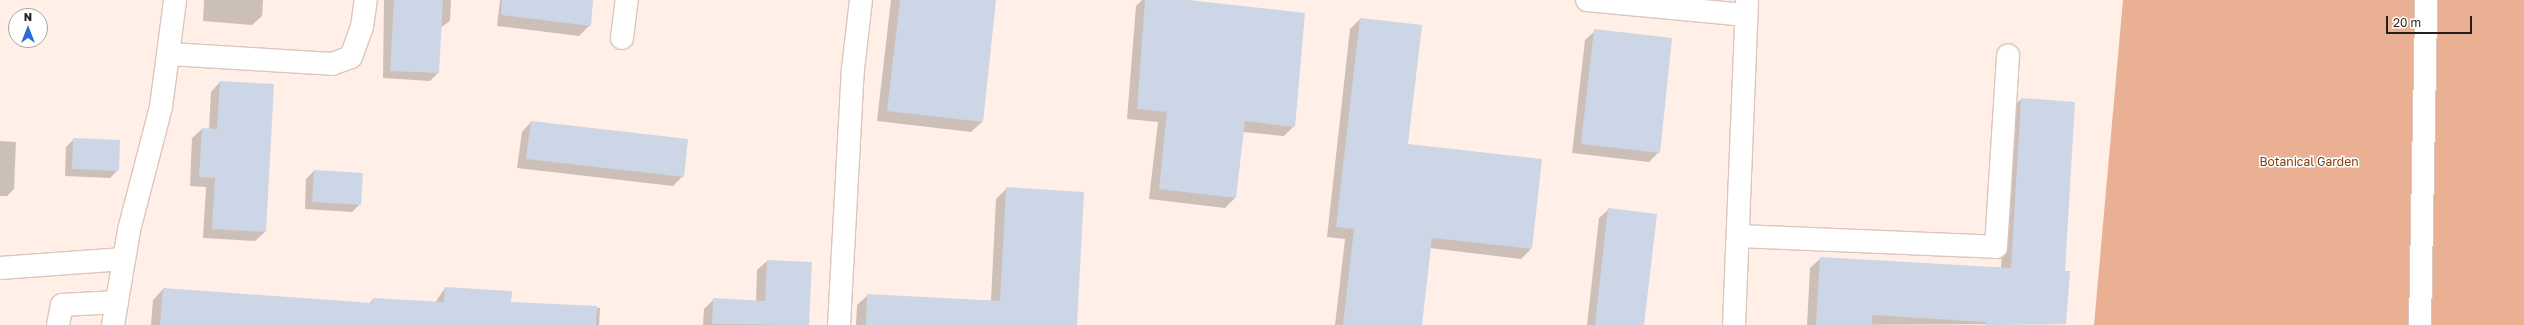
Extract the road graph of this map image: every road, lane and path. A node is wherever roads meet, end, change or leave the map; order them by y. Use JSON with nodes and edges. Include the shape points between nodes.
{"nodes":[{"id":1,"x":175,"y":0,"type":"edge"},
{"id":2,"x":366,"y":0,"type":"edge"},
{"id":3,"x":627,"y":0,"type":"edge"},
{"id":4,"x":861,"y":0,"type":"edge"},
{"id":5,"x":1587,"y":0,"type":"edge"},
{"id":6,"x":2426,"y":0,"type":"edge"},
{"id":7,"x":1746,"y":7,"type":"edge"},
{"id":8,"x":622,"y":38,"type":"dead end"},
{"id":9,"x":170,"y":54,"type":"junction"},
{"id":10,"x":2008,"y":55,"type":"dead end"},
{"id":11,"x":1738,"y":236,"type":"junction"},
{"id":12,"x":124,"y":259,"type":"junction"},
{"id":13,"x":0,"y":268,"type":"edge"},
{"id":14,"x":117,"y":302,"type":"junction"},
{"id":15,"x":58,"y":325,"type":"edge"},
{"id":16,"x":113,"y":325,"type":"edge"},
{"id":17,"x":839,"y":325,"type":"edge"},
{"id":18,"x":1734,"y":325,"type":"edge"},
{"id":19,"x":2420,"y":325,"type":"edge"}],
"edges":[{"from":1,"to":9,"type":"street"},
{"from":2,"to":9,"type":"street","via":[[362,27],[351,57],[332,64]]},
{"from":3,"to":8,"type":"street"},
{"from":4,"to":17,"type":"street","via":[[853,69]]},
{"from":5,"to":7,"type":"street"},
{"from":6,"to":19,"type":"street"},
{"from":7,"to":11,"type":"street"},
{"from":9,"to":12,"type":"street","via":[[161,107]]},
{"from":10,"to":11,"type":"street","via":[[1996,247]]},
{"from":11,"to":18,"type":"street"},
{"from":12,"to":13,"type":"street"},
{"from":12,"to":14,"type":"street"},
{"from":14,"to":15,"type":"street","via":[[62,305]]},
{"from":14,"to":16,"type":"street"}]}
